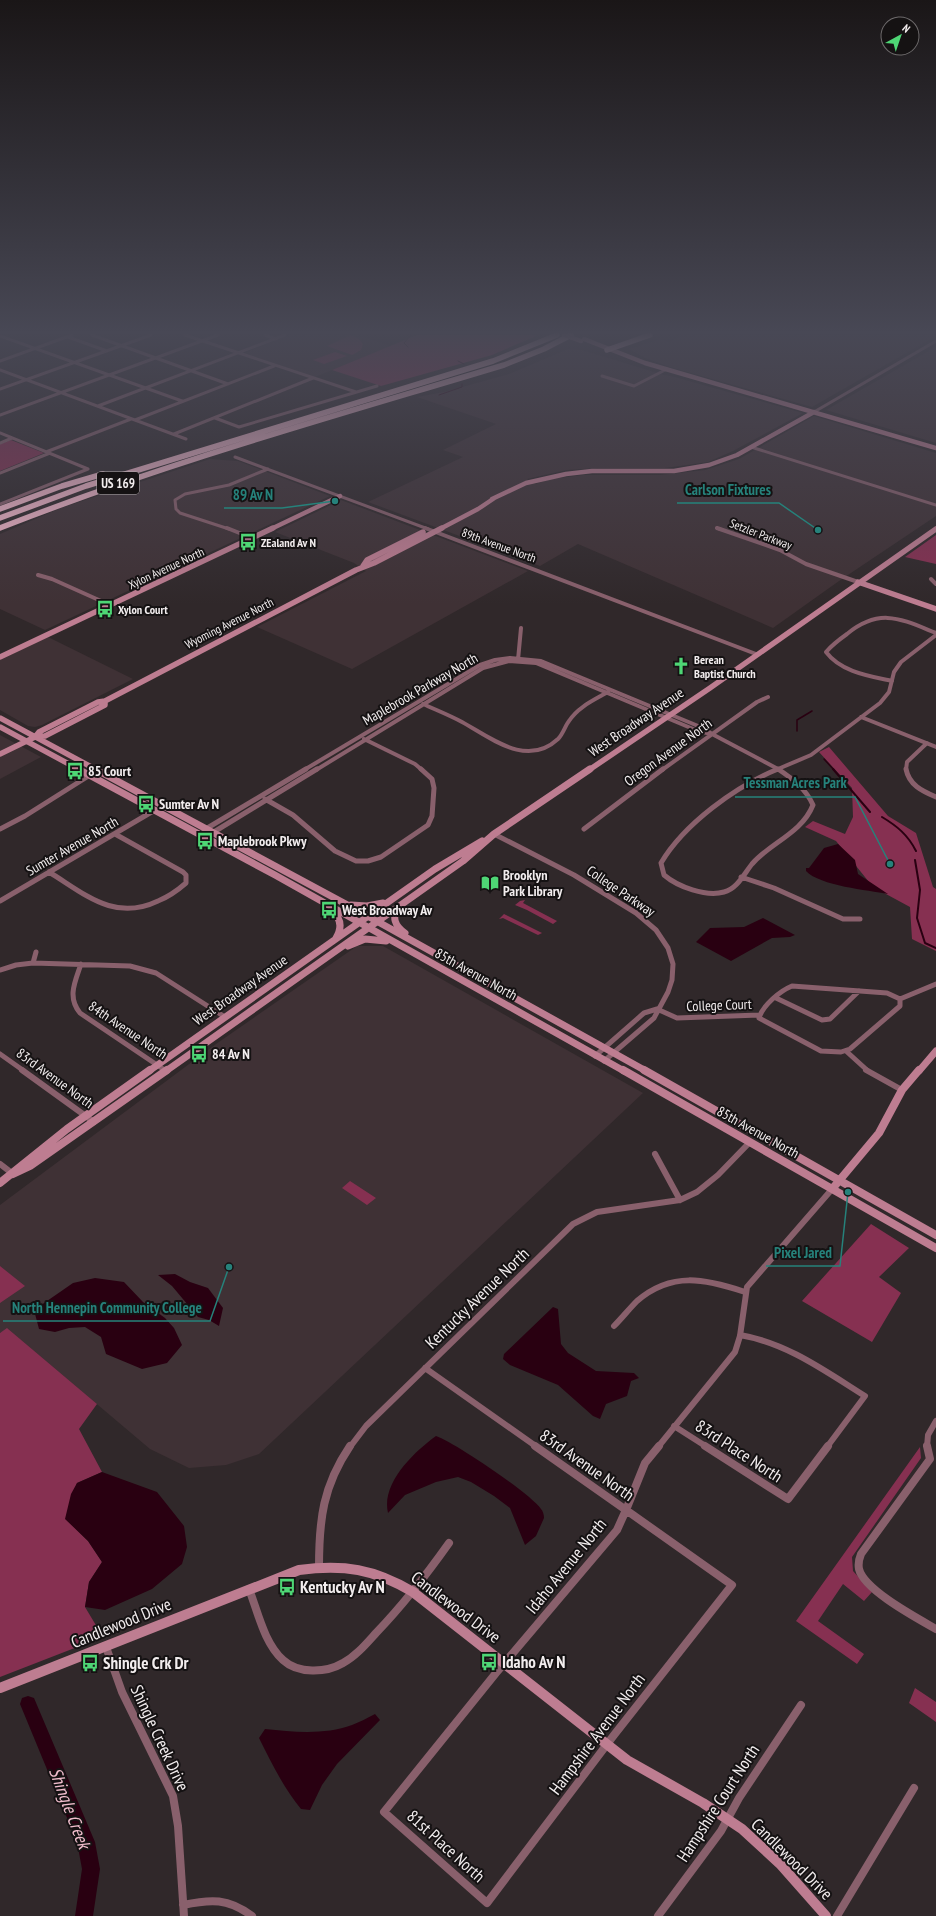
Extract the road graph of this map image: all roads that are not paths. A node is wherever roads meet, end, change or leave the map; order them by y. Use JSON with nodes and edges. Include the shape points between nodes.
{"nodes":[{"id":1,"x":119,"y":424,"type":"edge"},
{"id":2,"x":148,"y":424,"type":"edge"},
{"id":3,"x":199,"y":424,"type":"edge"},
{"id":4,"x":234,"y":424,"type":"edge"},
{"id":5,"x":244,"y":424,"type":"edge"},
{"id":6,"x":287,"y":424,"type":"edge"},
{"id":7,"x":309,"y":424,"type":"edge"},
{"id":8,"x":792,"y":424,"type":"edge"},
{"id":9,"x":856,"y":424,"type":"edge"},
{"id":10,"x":0,"y":433,"type":"edge"},
{"id":11,"x":174,"y":434,"type":"junction"},
{"id":12,"x":253,"y":435,"type":"junction"},
{"id":13,"x":12,"y":438,"type":"junction"},
{"id":14,"x":186,"y":439,"type":"dead end"},
{"id":15,"x":230,"y":442,"type":"junction"},
{"id":16,"x":0,"y":443,"type":"edge"},
{"id":17,"x":238,"y":446,"type":"junction"},
{"id":18,"x":751,"y":447,"type":"junction"},
{"id":19,"x":936,"y":448,"type":"edge"},
{"id":20,"x":48,"y":453,"type":"junction"},
{"id":21,"x":235,"y":457,"type":"dead end"},
{"id":22,"x":268,"y":469,"type":"junction"},
{"id":23,"x":0,"y":473,"type":"edge"},
{"id":24,"x":93,"y":492,"type":"junction"},
{"id":25,"x":340,"y":496,"type":"junction"},
{"id":26,"x":496,"y":497,"type":"junction"},
{"id":27,"x":0,"y":504,"type":"edge"},
{"id":28,"x":936,"y":505,"type":"edge"},
{"id":29,"x":0,"y":509,"type":"edge"},
{"id":30,"x":0,"y":518,"type":"edge"},
{"id":31,"x":0,"y":528,"type":"edge"},
{"id":32,"x":717,"y":528,"type":"dead end"},
{"id":33,"x":428,"y":529,"type":"junction"},
{"id":34,"x":936,"y":529,"type":"edge"},
{"id":35,"x":0,"y":532,"type":"edge"},
{"id":36,"x":434,"y":532,"type":"junction"},
{"id":37,"x":252,"y":538,"type":"junction"},
{"id":38,"x":363,"y":566,"type":"junction"},
{"id":39,"x":38,"y":575,"type":"dead end"},
{"id":40,"x":931,"y":579,"type":"dead end"},
{"id":41,"x":860,"y":581,"type":"junction"},
{"id":42,"x":936,"y":584,"type":"edge"},
{"id":43,"x":110,"y":605,"type":"junction"},
{"id":44,"x":936,"y":606,"type":"edge"},
{"id":45,"x":936,"y":609,"type":"edge"},
{"id":46,"x":521,"y":628,"type":"dead end"},
{"id":47,"x":936,"y":634,"type":"edge"},
{"id":48,"x":756,"y":654,"type":"junction"},
{"id":49,"x":0,"y":657,"type":"edge"},
{"id":50,"x":518,"y":659,"type":"junction"},
{"id":51,"x":892,"y":681,"type":"junction"},
{"id":52,"x":610,"y":690,"type":"junction"},
{"id":53,"x":606,"y":693,"type":"junction"},
{"id":54,"x":768,"y":697,"type":"dead end"},
{"id":55,"x":418,"y":702,"type":"junction"},
{"id":56,"x":424,"y":704,"type":"junction"},
{"id":57,"x":667,"y":716,"type":"junction"},
{"id":58,"x":861,"y":717,"type":"junction"},
{"id":59,"x":0,"y":718,"type":"edge"},
{"id":60,"x":0,"y":727,"type":"edge"},
{"id":61,"x":712,"y":734,"type":"junction"},
{"id":62,"x":35,"y":736,"type":"junction"},
{"id":63,"x":359,"y":737,"type":"junction"},
{"id":64,"x":365,"y":740,"type":"junction"},
{"id":65,"x":26,"y":741,"type":"junction"},
{"id":66,"x":927,"y":743,"type":"junction"},
{"id":67,"x":936,"y":747,"type":"edge"},
{"id":68,"x":0,"y":754,"type":"edge"},
{"id":69,"x":98,"y":770,"type":"junction"},
{"id":70,"x":777,"y":770,"type":"junction"},
{"id":71,"x":89,"y":774,"type":"junction"},
{"id":72,"x":260,"y":797,"type":"junction"},
{"id":73,"x":936,"y":797,"type":"edge"},
{"id":74,"x":266,"y":800,"type":"junction"},
{"id":75,"x":155,"y":810,"type":"junction"},
{"id":76,"x":0,"y":829,"type":"edge"},
{"id":77,"x":206,"y":829,"type":"junction"},
{"id":78,"x":584,"y":829,"type":"dead end"},
{"id":79,"x":212,"y":832,"type":"junction"},
{"id":80,"x":115,"y":834,"type":"junction"},
{"id":81,"x":197,"y":834,"type":"junction"},
{"id":82,"x":491,"y":836,"type":"junction"},
{"id":83,"x":204,"y":838,"type":"junction"},
{"id":84,"x":49,"y":872,"type":"junction"},
{"id":85,"x":275,"y":875,"type":"junction"},
{"id":86,"x":741,"y":876,"type":"junction"},
{"id":87,"x":395,"y":897,"type":"junction"},
{"id":88,"x":0,"y":901,"type":"edge"},
{"id":89,"x":404,"y":902,"type":"junction"},
{"id":90,"x":344,"y":904,"type":"junction"},
{"id":91,"x":367,"y":916,"type":"junction"},
{"id":92,"x":860,"y":919,"type":"dead end"},
{"id":93,"x":376,"y":921,"type":"junction"},
{"id":94,"x":359,"y":922,"type":"junction"},
{"id":95,"x":368,"y":927,"type":"junction"},
{"id":96,"x":335,"y":939,"type":"junction"},
{"id":97,"x":394,"y":942,"type":"junction"},
{"id":98,"x":36,"y":952,"type":"dead end"},
{"id":99,"x":33,"y":963,"type":"junction"},
{"id":100,"x":81,"y":964,"type":"junction"},
{"id":101,"x":314,"y":965,"type":"junction"},
{"id":102,"x":0,"y":970,"type":"edge"},
{"id":103,"x":936,"y":984,"type":"edge"},
{"id":104,"x":859,"y":991,"type":"junction"},
{"id":105,"x":776,"y":998,"type":"junction"},
{"id":106,"x":900,"y":999,"type":"junction"},
{"id":107,"x":520,"y":1001,"type":"junction"},
{"id":108,"x":657,"y":1009,"type":"junction"},
{"id":109,"x":759,"y":1015,"type":"junction"},
{"id":110,"x":226,"y":1016,"type":"junction"},
{"id":111,"x":604,"y":1049,"type":"junction"},
{"id":112,"x":846,"y":1051,"type":"junction"},
{"id":113,"x":936,"y":1051,"type":"edge"},
{"id":114,"x":0,"y":1054,"type":"edge"},
{"id":115,"x":613,"y":1054,"type":"junction"},
{"id":116,"x":595,"y":1056,"type":"junction"},
{"id":117,"x":604,"y":1061,"type":"junction"},
{"id":118,"x":157,"y":1065,"type":"junction"},
{"id":119,"x":166,"y":1071,"type":"junction"},
{"id":120,"x":902,"y":1090,"type":"junction"},
{"id":121,"x":86,"y":1116,"type":"junction"},
{"id":122,"x":94,"y":1122,"type":"junction"},
{"id":123,"x":750,"y":1142,"type":"junction"},
{"id":124,"x":655,"y":1154,"type":"dead end"},
{"id":125,"x":0,"y":1164,"type":"edge"},
{"id":126,"x":13,"y":1174,"type":"junction"},
{"id":127,"x":841,"y":1180,"type":"junction"},
{"id":128,"x":0,"y":1183,"type":"edge"},
{"id":129,"x":833,"y":1188,"type":"junction"},
{"id":130,"x":680,"y":1200,"type":"junction"},
{"id":131,"x":936,"y":1235,"type":"edge"},
{"id":132,"x":936,"y":1248,"type":"edge"},
{"id":133,"x":745,"y":1292,"type":"junction"},
{"id":134,"x":614,"y":1326,"type":"dead end"},
{"id":135,"x":740,"y":1335,"type":"junction"},
{"id":136,"x":425,"y":1368,"type":"junction"},
{"id":137,"x":936,"y":1421,"type":"edge"},
{"id":138,"x":674,"y":1426,"type":"junction"},
{"id":139,"x":933,"y":1461,"type":"edge"},
{"id":140,"x":626,"y":1510,"type":"junction"},
{"id":141,"x":449,"y":1543,"type":"dead end"},
{"id":142,"x":319,"y":1567,"type":"junction"},
{"id":143,"x":732,"y":1585,"type":"joint"},
{"id":144,"x":249,"y":1589,"type":"junction"},
{"id":145,"x":413,"y":1592,"type":"junction"},
{"id":146,"x":936,"y":1629,"type":"edge"},
{"id":147,"x":106,"y":1647,"type":"junction"},
{"id":148,"x":504,"y":1664,"type":"junction"},
{"id":149,"x":0,"y":1688,"type":"edge"},
{"id":150,"x":801,"y":1705,"type":"dead end"},
{"id":151,"x":607,"y":1744,"type":"junction"},
{"id":152,"x":914,"y":1788,"type":"dead end"},
{"id":153,"x":384,"y":1812,"type":"joint"},
{"id":154,"x":727,"y":1818,"type":"junction"},
{"id":155,"x":487,"y":1903,"type":"joint"},
{"id":156,"x":184,"y":1905,"type":"junction"},
{"id":157,"x":184,"y":1916,"type":"edge"},
{"id":158,"x":252,"y":1916,"type":"edge"},
{"id":159,"x":658,"y":1916,"type":"edge"},
{"id":160,"x":826,"y":1916,"type":"edge"},
{"id":161,"x":837,"y":1916,"type":"edge"}],
"edges":[{"from":1,"to":20,"type":"street"},
{"from":2,"to":11,"type":"street"},
{"from":3,"to":11,"type":"street"},
{"from":4,"to":5,"type":"street"},
{"from":6,"to":12,"type":"highway","number":"US 169"},
{"from":7,"to":17,"type":"highway","number":"US 169"},
{"from":8,"to":18,"type":"main road","name":"Wyoming Avenue North"},
{"from":9,"to":19,"type":"main road"},
{"from":10,"to":13,"type":"street"},
{"from":11,"to":14,"type":"street"},
{"from":12,"to":15,"type":"highway","number":"US 169"},
{"from":12,"to":29,"type":"highway","via":[[62,486]]},
{"from":13,"to":16,"type":"street"},
{"from":13,"to":20,"type":"street"},
{"from":15,"to":17,"type":"highway"},
{"from":15,"to":30,"type":"highway","number":"US 169","via":[[86,486]]},
{"from":17,"to":24,"type":"highway","number":"US 169"},
{"from":18,"to":26,"type":"main road","name":"Wyoming Avenue North","via":[[729,459],[695,468],[661,472],[592,471],[566,474],[526,483]]},
{"from":18,"to":28,"type":"street"},
{"from":20,"to":23,"type":"street"},
{"from":20,"to":27,"type":"street","via":[[88,469]]},
{"from":21,"to":22,"type":"street","name":"89th Avenue North"},
{"from":22,"to":25,"type":"street","name":"89th Avenue North"},
{"from":22,"to":37,"type":"street","via":[[235,484],[185,494],[175,500],[176,509],[180,513]]},
{"from":24,"to":31,"type":"highway","number":"US 169"},
{"from":24,"to":35,"type":"highway"},
{"from":25,"to":33,"type":"street","name":"89th Avenue North"},
{"from":25,"to":37,"type":"main road","name":"Xylon Avenue North"},
{"from":26,"to":33,"type":"main road","name":"Wyoming Avenue North"},
{"from":26,"to":36,"type":"main road","name":"Wyoming Avenue North"},
{"from":32,"to":41,"type":"street","name":"Setzler Parkway","via":[[774,548],[806,564]]},
{"from":33,"to":36,"type":"street","name":"89th Avenue North"},
{"from":33,"to":38,"type":"main road","name":"Wyoming Avenue North","via":[[367,560]]},
{"from":34,"to":41,"type":"main road","name":"West Broadway Avenue"},
{"from":36,"to":38,"type":"main road","name":"Wyoming Avenue North","via":[[374,563]]},
{"from":36,"to":48,"type":"street","name":"89th Avenue North"},
{"from":37,"to":43,"type":"main road","name":"Xylon Avenue North"},
{"from":38,"to":62,"type":"main road","name":"Wyoming Avenue North","via":[[105,701],[105,705],[46,736]]},
{"from":39,"to":43,"type":"street"},
{"from":40,"to":42,"type":"street"},
{"from":41,"to":44,"type":"main road"},
{"from":41,"to":45,"type":"main road"},
{"from":41,"to":48,"type":"main road","name":"West Broadway Avenue"},
{"from":43,"to":49,"type":"main road","name":"Xylon Avenue North"},
{"from":46,"to":50,"type":"street"},
{"from":47,"to":51,"type":"street","via":[[901,662],[894,672]]},
{"from":47,"to":51,"type":"street","via":[[894,618],[881,617],[866,621],[826,652],[830,660],[863,674]]},
{"from":48,"to":57,"type":"main road","name":"West Broadway Avenue"},
{"from":50,"to":52,"type":"street","name":"Maplebrook Parkway North","via":[[541,661]]},
{"from":50,"to":53,"type":"street","name":"Maplebrook Parkway North","via":[[536,663]]},
{"from":50,"to":55,"type":"street","name":"Maplebrook Parkway North","via":[[491,660]]},
{"from":50,"to":56,"type":"street","name":"Maplebrook Parkway North","via":[[490,665]]},
{"from":51,"to":58,"type":"street","via":[[885,697]]},
{"from":52,"to":53,"type":"street"},
{"from":52,"to":57,"type":"street","name":"Maplebrook Parkway North"},
{"from":53,"to":56,"type":"street","via":[[571,717],[562,733],[552,743],[538,750],[525,752],[506,748],[461,721]]},
{"from":53,"to":57,"type":"street","name":"Maplebrook Parkway North"},
{"from":54,"to":61,"type":"street","name":"Oregon Avenue North"},
{"from":55,"to":56,"type":"street"},
{"from":55,"to":63,"type":"street","name":"Maplebrook Parkway North"},
{"from":56,"to":64,"type":"street","name":"Maplebrook Parkway North"},
{"from":57,"to":61,"type":"street","via":[[703,728]]},
{"from":57,"to":82,"type":"main road","name":"West Broadway Avenue"},
{"from":58,"to":66,"type":"street"},
{"from":58,"to":70,"type":"street","via":[[811,755]]},
{"from":59,"to":62,"type":"main road","name":"85th Avenue North"},
{"from":60,"to":65,"type":"main road","name":"85th Avenue North"},
{"from":61,"to":70,"type":"street","via":[[750,752]]},
{"from":61,"to":78,"type":"street","name":"Oregon Avenue North"},
{"from":62,"to":65,"type":"main road","name":"Wyoming Avenue North"},
{"from":62,"to":69,"type":"main road","name":"85th Avenue North"},
{"from":63,"to":64,"type":"street"},
{"from":63,"to":72,"type":"street","name":"Maplebrook Parkway North"},
{"from":64,"to":74,"type":"street","name":"Maplebrook Parkway North"},
{"from":64,"to":74,"type":"street","via":[[415,764],[428,773],[434,784],[432,816],[428,825],[389,852],[374,860],[351,860],[326,846],[294,815]]},
{"from":65,"to":68,"type":"main road","name":"Wyoming Avenue North"},
{"from":65,"to":71,"type":"main road","name":"85th Avenue North"},
{"from":66,"to":67,"type":"street"},
{"from":66,"to":73,"type":"street","via":[[907,762],[906,773],[914,785]]},
{"from":69,"to":71,"type":"street"},
{"from":69,"to":77,"type":"main road","name":"85th Avenue North"},
{"from":70,"to":86,"type":"street","via":[[807,791],[812,800],[812,810]]},
{"from":70,"to":86,"type":"street","via":[[737,791],[679,837],[663,858],[661,869],[668,879],[705,892],[726,892],[735,886]]},
{"from":71,"to":75,"type":"main road","name":"85th Avenue North"},
{"from":71,"to":76,"type":"street","via":[[26,817]]},
{"from":72,"to":74,"type":"street"},
{"from":72,"to":77,"type":"street","name":"Maplebrook Parkway North"},
{"from":74,"to":79,"type":"street","name":"Maplebrook Parkway North"},
{"from":75,"to":80,"type":"street","name":"Sumter Avenue North"},
{"from":75,"to":81,"type":"main road","name":"85th Avenue North"},
{"from":77,"to":79,"type":"main road","name":"85th Avenue North"},
{"from":77,"to":81,"type":"street","name":"Maplebrook Parkway North"},
{"from":79,"to":83,"type":"street","name":"Maplebrook Parkway North"},
{"from":79,"to":90,"type":"main road","name":"85th Avenue North"},
{"from":80,"to":84,"type":"street","name":"Sumter Avenue North"},
{"from":80,"to":84,"type":"street","via":[[183,872],[186,875],[186,883],[157,902],[127,910],[109,908]]},
{"from":81,"to":83,"type":"main road","name":"85th Avenue North"},
{"from":82,"to":87,"type":"main road","name":"West Broadway Avenue","via":[[453,857]]},
{"from":82,"to":89,"type":"main road","name":"West Broadway Avenue","via":[[474,853]]},
{"from":82,"to":108,"type":"street","name":"College Parkway","via":[[587,881],[652,926],[666,945],[673,965],[671,986]]},
{"from":83,"to":85,"type":"main road","name":"85th Avenue North"},
{"from":84,"to":88,"type":"street","name":"Sumter Avenue North"},
{"from":85,"to":94,"type":"main road","name":"85th Avenue North"},
{"from":85,"to":96,"type":"main road","via":[[280,882],[337,915],[340,925]]},
{"from":86,"to":92,"type":"street","via":[[838,917]]},
{"from":87,"to":90,"type":"main road","via":[[371,906]]},
{"from":87,"to":91,"type":"main road","name":"West Broadway Avenue"},
{"from":89,"to":93,"type":"main road","name":"West Broadway Avenue"},
{"from":89,"to":107,"type":"main road","via":[[395,912],[394,920],[398,928],[508,990]]},
{"from":90,"to":91,"type":"main road","name":"85th Avenue North"},
{"from":91,"to":93,"type":"main road","name":"85th Avenue North"},
{"from":91,"to":94,"type":"main road","name":"West Broadway Avenue"},
{"from":93,"to":95,"type":"main road","name":"West Broadway Avenue"},
{"from":93,"to":107,"type":"main road","name":"85th Avenue North"},
{"from":94,"to":95,"type":"main road","name":"85th Avenue North"},
{"from":94,"to":96,"type":"main road","name":"West Broadway Avenue"},
{"from":95,"to":97,"type":"main road","name":"85th Avenue North"},
{"from":95,"to":101,"type":"main road","name":"West Broadway Avenue"},
{"from":96,"to":110,"type":"main road","name":"West Broadway Avenue"},
{"from":97,"to":101,"type":"main road","via":[[378,939],[360,940]]},
{"from":97,"to":116,"type":"main road","name":"85th Avenue North"},
{"from":98,"to":99,"type":"street"},
{"from":99,"to":100,"type":"street"},
{"from":99,"to":102,"type":"street"},
{"from":100,"to":110,"type":"street","via":[[130,966],[156,973]]},
{"from":100,"to":118,"type":"street","name":"84th Avenue North","via":[[71,1000],[74,1007]]},
{"from":101,"to":119,"type":"main road","name":"West Broadway Avenue"},
{"from":103,"to":106,"type":"street"},
{"from":104,"to":105,"type":"street","via":[[788,986]]},
{"from":104,"to":105,"type":"street","via":[[830,1019],[822,1020]]},
{"from":104,"to":106,"type":"street","via":[[892,995]]},
{"from":105,"to":109,"type":"street"},
{"from":106,"to":112,"type":"street","via":[[898,1009]]},
{"from":107,"to":111,"type":"main road","name":"85th Avenue North"},
{"from":108,"to":109,"type":"street","name":"College Court","via":[[677,1018]]},
{"from":108,"to":111,"type":"street","via":[[644,1013]]},
{"from":108,"to":115,"type":"street","name":"College Parkway","via":[[654,1018]]},
{"from":109,"to":112,"type":"street","via":[[762,1021],[821,1051]]},
{"from":110,"to":118,"type":"main road","name":"West Broadway Avenue"},
{"from":111,"to":115,"type":"main road","name":"85th Avenue North"},
{"from":111,"to":116,"type":"street"},
{"from":112,"to":120,"type":"street","via":[[857,1064],[873,1076]]},
{"from":113,"to":120,"type":"main road"},
{"from":114,"to":121,"type":"street","name":"83rd Avenue North"},
{"from":115,"to":117,"type":"street","name":"College Parkway"},
{"from":115,"to":127,"type":"main road","name":"85th Avenue North"},
{"from":116,"to":117,"type":"main road","name":"85th Avenue North"},
{"from":117,"to":123,"type":"main road","name":"85th Avenue North"},
{"from":118,"to":119,"type":"street","name":"84th Avenue North"},
{"from":118,"to":121,"type":"main road","name":"West Broadway Avenue"},
{"from":119,"to":122,"type":"main road","name":"West Broadway Avenue"},
{"from":120,"to":127,"type":"main road","via":[[879,1133]]},
{"from":121,"to":122,"type":"street","name":"83rd Avenue North"},
{"from":121,"to":126,"type":"main road","name":"West Broadway Avenue","via":[[41,1148]]},
{"from":122,"to":126,"type":"main road","name":"West Broadway Avenue","via":[[30,1166]]},
{"from":123,"to":129,"type":"main road","name":"85th Avenue North"},
{"from":123,"to":130,"type":"street","name":"Kentucky Avenue North","via":[[708,1185]]},
{"from":124,"to":130,"type":"street"},
{"from":125,"to":126,"type":"street"},
{"from":126,"to":128,"type":"main road","name":"West Broadway Avenue"},
{"from":127,"to":129,"type":"main road"},
{"from":127,"to":131,"type":"main road","name":"85th Avenue North"},
{"from":129,"to":132,"type":"main road","name":"85th Avenue North"},
{"from":129,"to":133,"type":"street","name":"Idaho Avenue North","via":[[752,1280]]},
{"from":130,"to":136,"type":"street","name":"Kentucky Avenue North","via":[[610,1209],[572,1224]]},
{"from":133,"to":134,"type":"street","via":[[703,1280],[674,1281],[649,1291]]},
{"from":133,"to":135,"type":"street","name":"Idaho Avenue North"},
{"from":135,"to":138,"type":"street","name":"Idaho Avenue North","via":[[730,1360]]},
{"from":135,"to":138,"type":"street","name":"83rd Place North","via":[[755,1337],[784,1348],[865,1396],[788,1499]]},
{"from":136,"to":140,"type":"street","name":"83rd Avenue North"},
{"from":136,"to":142,"type":"street","name":"Kentucky Avenue North","via":[[366,1426],[339,1460],[323,1500],[319,1522]]},
{"from":137,"to":139,"type":"street","via":[[925,1442]]},
{"from":138,"to":140,"type":"street","name":"Idaho Avenue North","via":[[645,1463]]},
{"from":139,"to":146,"type":"street","via":[[925,1464],[861,1554],[858,1562],[859,1571],[870,1586]]},
{"from":140,"to":143,"type":"street","name":"83rd Avenue North"},
{"from":140,"to":148,"type":"street","name":"Idaho Avenue North","via":[[612,1538]]},
{"from":141,"to":145,"type":"street"},
{"from":142,"to":144,"type":"main road","name":"Candlewood Drive","via":[[294,1572]]},
{"from":142,"to":145,"type":"main road","name":"Candlewood Drive","via":[[360,1568],[380,1574]]},
{"from":143,"to":151,"type":"street","name":"Hampshire Avenue North"},
{"from":144,"to":145,"type":"street","via":[[274,1650],[283,1660],[308,1670],[335,1667],[359,1652]]},
{"from":144,"to":147,"type":"main road","name":"Candlewood Drive"},
{"from":145,"to":148,"type":"main road","name":"Candlewood Drive"},
{"from":147,"to":149,"type":"main road","name":"Candlewood Drive"},
{"from":147,"to":156,"type":"street","name":"Shingle Creek Drive","via":[[122,1692],[173,1796]]},
{"from":148,"to":151,"type":"main road","name":"Candlewood Drive"},
{"from":148,"to":153,"type":"street","name":"Idaho Avenue North"},
{"from":150,"to":154,"type":"street","name":"Hampshire Court North"},
{"from":151,"to":154,"type":"main road","name":"Candlewood Drive","via":[[643,1770],[694,1796]]},
{"from":151,"to":155,"type":"street","name":"Hampshire Avenue North"},
{"from":152,"to":161,"type":"street"},
{"from":153,"to":155,"type":"street","name":"81st Place North"},
{"from":154,"to":159,"type":"street","name":"Hampshire Court North","via":[[721,1831]]},
{"from":154,"to":160,"type":"main road","name":"Candlewood Drive","via":[[772,1856]]},
{"from":156,"to":157,"type":"street","name":"Shingle Creek Drive"},
{"from":156,"to":158,"type":"street","via":[[213,1900],[228,1902]]}]}
